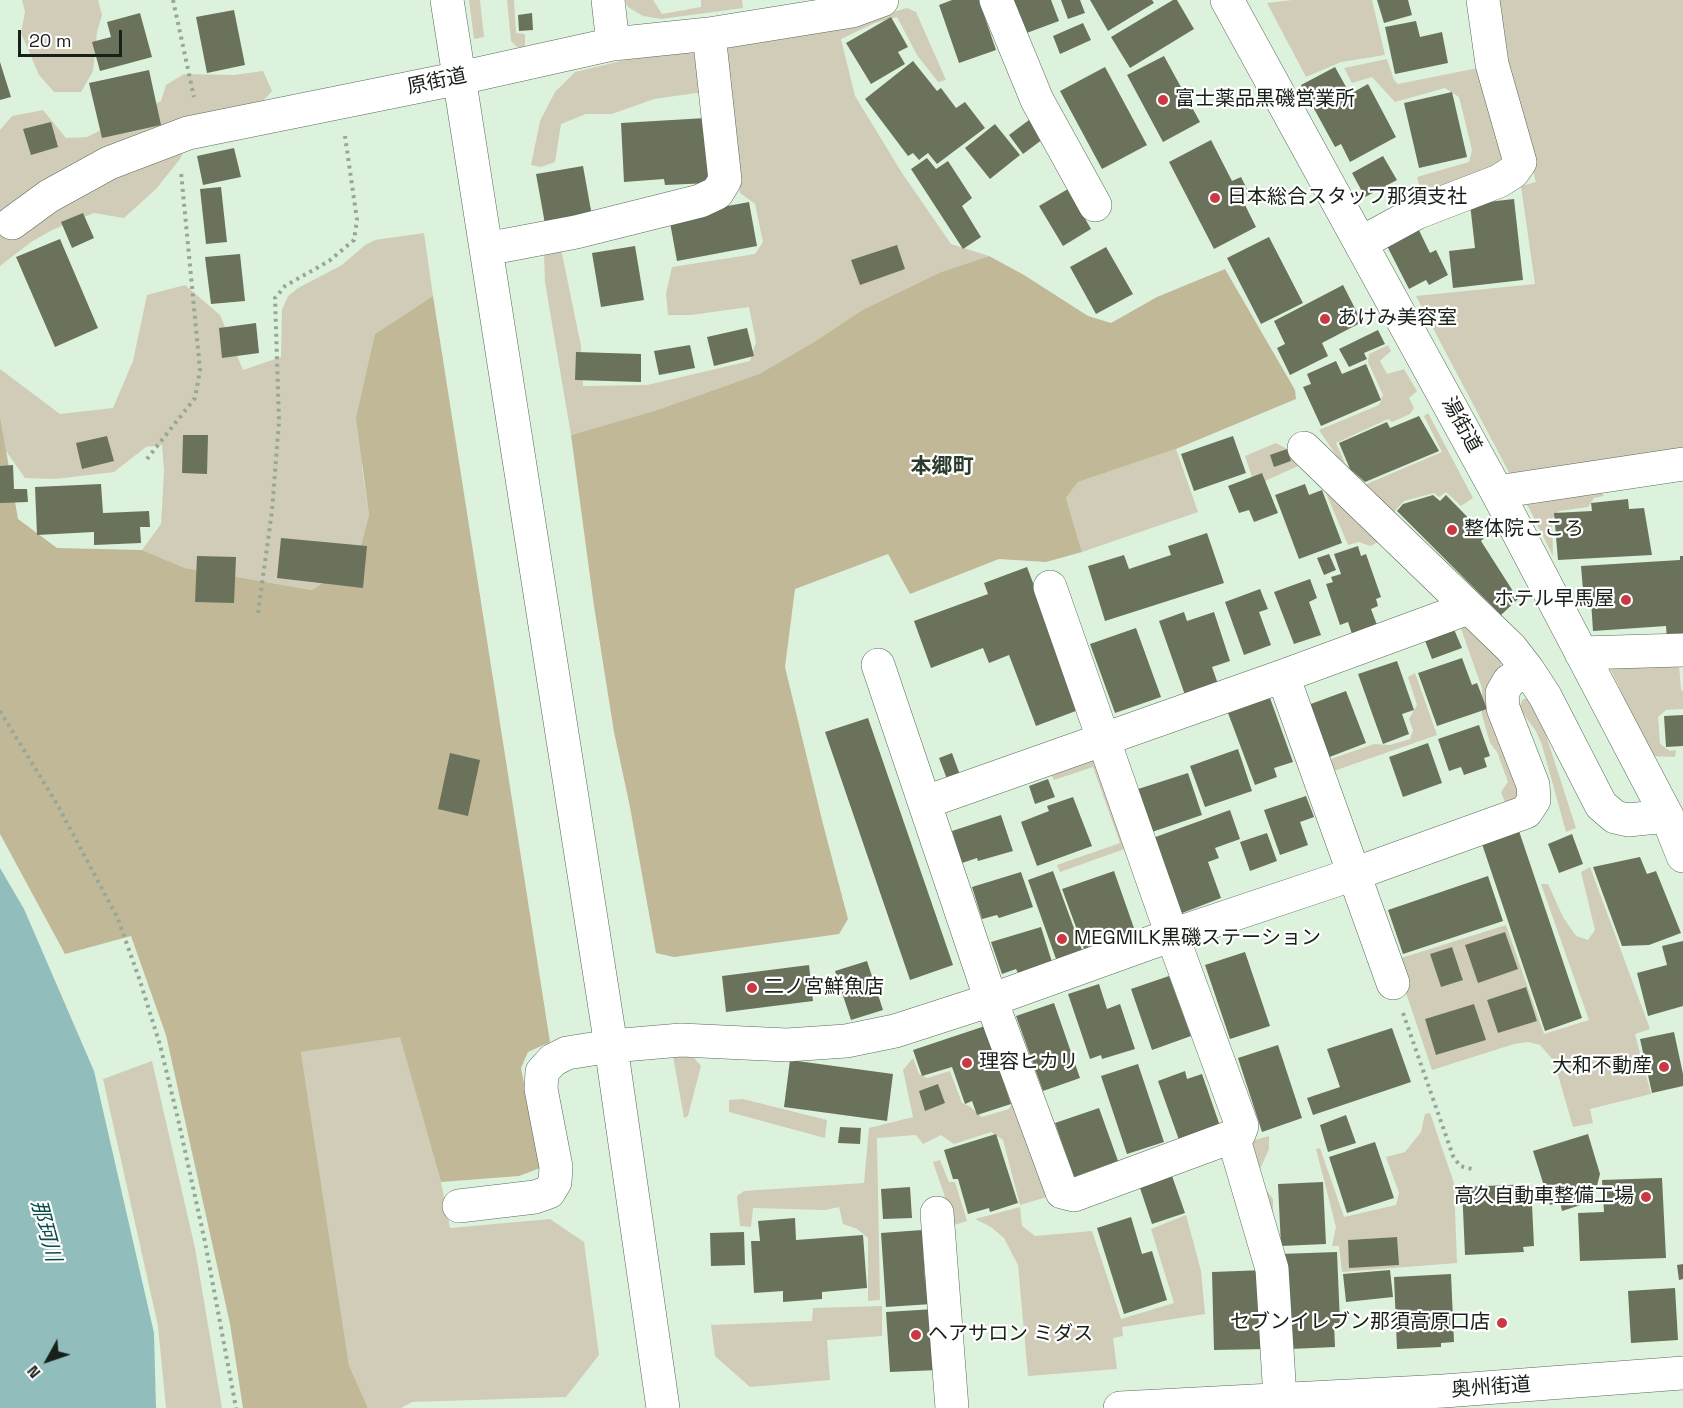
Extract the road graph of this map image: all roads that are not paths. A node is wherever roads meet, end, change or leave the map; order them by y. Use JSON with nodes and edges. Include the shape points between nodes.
{"nodes":[{"id":1,"x":447,"y":0,"type":"edge"},
{"id":2,"x":608,"y":0,"type":"edge"},
{"id":3,"x":996,"y":0,"type":"edge"},
{"id":4,"x":1227,"y":0,"type":"edge"},
{"id":5,"x":1483,"y":0,"type":"edge"},
{"id":6,"x":861,"y":4,"type":"edge"},
{"id":7,"x":709,"y":34,"type":"junction"},
{"id":8,"x":613,"y":44,"type":"junction"},
{"id":9,"x":460,"y":78,"type":"junction"},
{"id":10,"x":1095,"y":205,"type":"dead end"},
{"id":11,"x":12,"y":223,"type":"dead end"},
{"id":12,"x":1361,"y":243,"type":"junction"},
{"id":13,"x":486,"y":249,"type":"junction"},
{"id":14,"x":1304,"y":448,"type":"dead end"},
{"id":15,"x":1683,"y":464,"type":"edge"},
{"id":16,"x":1497,"y":492,"type":"junction"},
{"id":17,"x":1050,"y":587,"type":"dead end"},
{"id":18,"x":1468,"y":608,"type":"junction"},
{"id":19,"x":1683,"y":650,"type":"edge"},
{"id":20,"x":1581,"y":653,"type":"junction"},
{"id":21,"x":878,"y":665,"type":"dead end"},
{"id":22,"x":1528,"y":670,"type":"junction"},
{"id":23,"x":1282,"y":676,"type":"junction"},
{"id":24,"x":1104,"y":740,"type":"junction"},
{"id":25,"x":926,"y":802,"type":"junction"},
{"id":26,"x":1667,"y":816,"type":"junction"},
{"id":27,"x":1683,"y":856,"type":"edge"},
{"id":28,"x":1354,"y":874,"type":"junction"},
{"id":29,"x":1172,"y":935,"type":"junction"},
{"id":30,"x":1393,"y":983,"type":"road end"},
{"id":31,"x":991,"y":1000,"type":"junction"},
{"id":32,"x":611,"y":1046,"type":"junction"},
{"id":33,"x":1233,"y":1136,"type":"junction"},
{"id":34,"x":459,"y":1206,"type":"dead end"},
{"id":35,"x":937,"y":1213,"type":"dead end"},
{"id":36,"x":1683,"y":1374,"type":"edge"},
{"id":37,"x":1280,"y":1398,"type":"junction"},
{"id":38,"x":663,"y":1408,"type":"edge"},
{"id":39,"x":952,"y":1408,"type":"edge"},
{"id":40,"x":1119,"y":1408,"type":"edge"}],
"edges":[{"from":1,"to":9,"type":"street"},
{"from":2,"to":8,"type":"street"},
{"from":3,"to":10,"type":"street","via":[[1037,100]]},
{"from":4,"to":12,"type":"street","name":"湯街道"},
{"from":5,"to":12,"type":"street","via":[[1492,64],[1520,162],[1499,181],[1416,213]]},
{"from":6,"to":7,"type":"street","name":"原街道"},
{"from":7,"to":8,"type":"street","name":"原街道"},
{"from":7,"to":13,"type":"street","via":[[725,180],[717,193],[700,201],[576,232]]},
{"from":8,"to":9,"type":"street","name":"原街道"},
{"from":9,"to":11,"type":"street","name":"原街道","via":[[189,134],[109,163],[49,196]]},
{"from":9,"to":13,"type":"street"},
{"from":12,"to":16,"type":"street","name":"湯街道"},
{"from":13,"to":32,"type":"street"},
{"from":14,"to":18,"type":"street"},
{"from":15,"to":16,"type":"street"},
{"from":16,"to":20,"type":"street","name":"湯街道"},
{"from":17,"to":24,"type":"street"},
{"from":18,"to":22,"type":"street","via":[[1511,648]]},
{"from":18,"to":23,"type":"street"},
{"from":19,"to":20,"type":"street"},
{"from":20,"to":26,"type":"street","name":"湯街道"},
{"from":21,"to":25,"type":"street"},
{"from":22,"to":26,"type":"street","via":[[1601,805],[1615,817],[1628,820]]},
{"from":22,"to":28,"type":"street","via":[[1509,681],[1502,693],[1503,708],[1533,785],[1534,800],[1526,812]]},
{"from":23,"to":24,"type":"street"},
{"from":23,"to":28,"type":"street"},
{"from":24,"to":25,"type":"street"},
{"from":24,"to":29,"type":"street"},
{"from":25,"to":31,"type":"street"},
{"from":26,"to":27,"type":"street","name":"湯街道"},
{"from":28,"to":29,"type":"street"},
{"from":28,"to":30,"type":"street"},
{"from":29,"to":31,"type":"street"},
{"from":29,"to":33,"type":"street","via":[[1242,1126],[1239,1134]]},
{"from":31,"to":32,"type":"street","via":[[895,1031],[846,1041],[787,1046],[681,1040]]},
{"from":31,"to":33,"type":"street","via":[[1062,1192],[1074,1195]]},
{"from":32,"to":34,"type":"street","via":[[567,1053],[542,1072],[541,1089],[556,1167],[555,1182],[549,1192]]},
{"from":32,"to":38,"type":"street"},
{"from":33,"to":37,"type":"street","via":[[1272,1269]]},
{"from":35,"to":39,"type":"street"},
{"from":36,"to":37,"type":"street","name":"奥州街道"},
{"from":37,"to":40,"type":"street","name":"奥州街道"}]}
